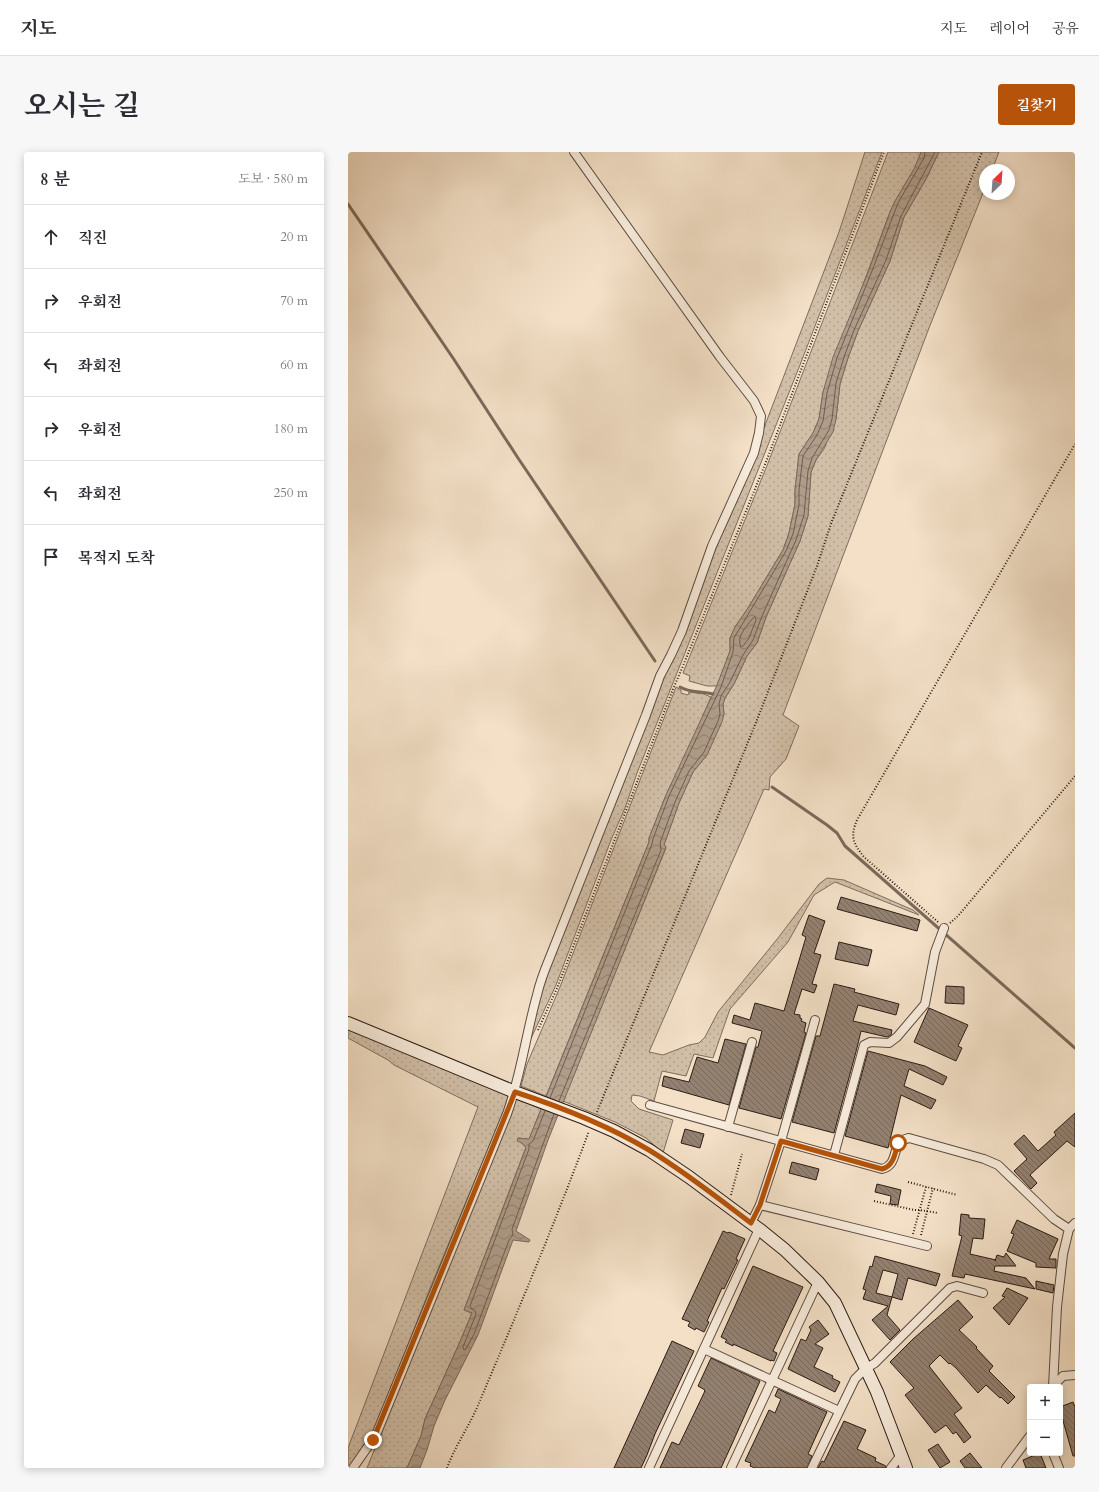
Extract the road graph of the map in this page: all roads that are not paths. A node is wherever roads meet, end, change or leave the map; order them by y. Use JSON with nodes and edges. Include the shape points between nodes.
{"nodes":[{"id":1,"x":574,"y":152,"type":"edge"},
{"id":2,"x":944,"y":928,"type":"road end"},
{"id":3,"x":815,"y":1020,"type":"dead end"},
{"id":4,"x":348,"y":1023,"type":"edge"},
{"id":5,"x":752,"y":1042,"type":"dead end"},
{"id":6,"x":518,"y":1093,"type":"junction"},
{"id":7,"x":650,"y":1105,"type":"dead end"},
{"id":8,"x":728,"y":1127,"type":"junction"},
{"id":9,"x":781,"y":1141,"type":"junction"},
{"id":10,"x":834,"y":1155,"type":"junction"},
{"id":11,"x":760,"y":1205,"type":"junction"},
{"id":12,"x":1075,"y":1223,"type":"edge"},
{"id":13,"x":755,"y":1226,"type":"junction"},
{"id":14,"x":1072,"y":1230,"type":"edge"},
{"id":15,"x":927,"y":1246,"type":"dead end"},
{"id":16,"x":818,"y":1282,"type":"junction"},
{"id":17,"x":983,"y":1293,"type":"dead end"},
{"id":18,"x":704,"y":1349,"type":"junction"},
{"id":19,"x":865,"y":1369,"type":"junction"},
{"id":20,"x":1075,"y":1375,"type":"edge"},
{"id":21,"x":771,"y":1380,"type":"junction"},
{"id":22,"x":1054,"y":1384,"type":"edge"},
{"id":23,"x":1056,"y":1384,"type":"edge"},
{"id":24,"x":839,"y":1411,"type":"junction"},
{"id":25,"x":1027,"y":1440,"type":"edge"},
{"id":26,"x":901,"y":1456,"type":"junction"},
{"id":27,"x":1054,"y":1456,"type":"edge"},
{"id":28,"x":353,"y":1468,"type":"edge"},
{"id":29,"x":649,"y":1468,"type":"edge"},
{"id":30,"x":731,"y":1468,"type":"edge"},
{"id":31,"x":812,"y":1468,"type":"edge"},
{"id":32,"x":892,"y":1468,"type":"edge"},
{"id":33,"x":906,"y":1468,"type":"edge"},
{"id":34,"x":1006,"y":1468,"type":"edge"},
{"id":35,"x":1059,"y":1468,"type":"edge"}],
"edges":[{"from":1,"to":6,"type":"street","via":[[754,401],[761,416],[754,453],[712,546],[682,631],[660,676],[550,957],[537,994]]},
{"from":2,"to":10,"type":"street","via":[[935,952],[925,1004],[889,1043],[870,1042],[864,1045]]},
{"from":3,"to":9,"type":"street"},
{"from":4,"to":6,"type":"main road"},
{"from":5,"to":8,"type":"street"},
{"from":6,"to":13,"type":"main road","via":[[614,1131],[649,1150]]},
{"from":6,"to":28,"type":"street","via":[[376,1435]]},
{"from":7,"to":8,"type":"street"},
{"from":8,"to":9,"type":"street"},
{"from":9,"to":10,"type":"street"},
{"from":9,"to":11,"type":"street"},
{"from":10,"to":14,"type":"street","via":[[882,1169],[892,1163],[898,1143],[909,1138],[984,1159],[998,1165],[1054,1219]]},
{"from":11,"to":13,"type":"street"},
{"from":11,"to":15,"type":"street"},
{"from":12,"to":14,"type":"street"},
{"from":13,"to":16,"type":"main road"},
{"from":13,"to":18,"type":"street"},
{"from":14,"to":22,"type":"street","via":[[1063,1254]]},
{"from":16,"to":19,"type":"main road","via":[[835,1303]]},
{"from":16,"to":21,"type":"street"},
{"from":17,"to":19,"type":"street","via":[[957,1286],[950,1288],[875,1363]]},
{"from":18,"to":21,"type":"street"},
{"from":18,"to":29,"type":"street"},
{"from":19,"to":24,"type":"street","via":[[855,1379]]},
{"from":19,"to":26,"type":"main road","via":[[877,1392]]},
{"from":20,"to":23,"type":"street","via":[[1063,1376]]},
{"from":21,"to":24,"type":"street"},
{"from":21,"to":30,"type":"street"},
{"from":24,"to":31,"type":"street"},
{"from":25,"to":34,"type":"street"},
{"from":26,"to":32,"type":"street"},
{"from":26,"to":33,"type":"main road"},
{"from":27,"to":35,"type":"street"}]}
